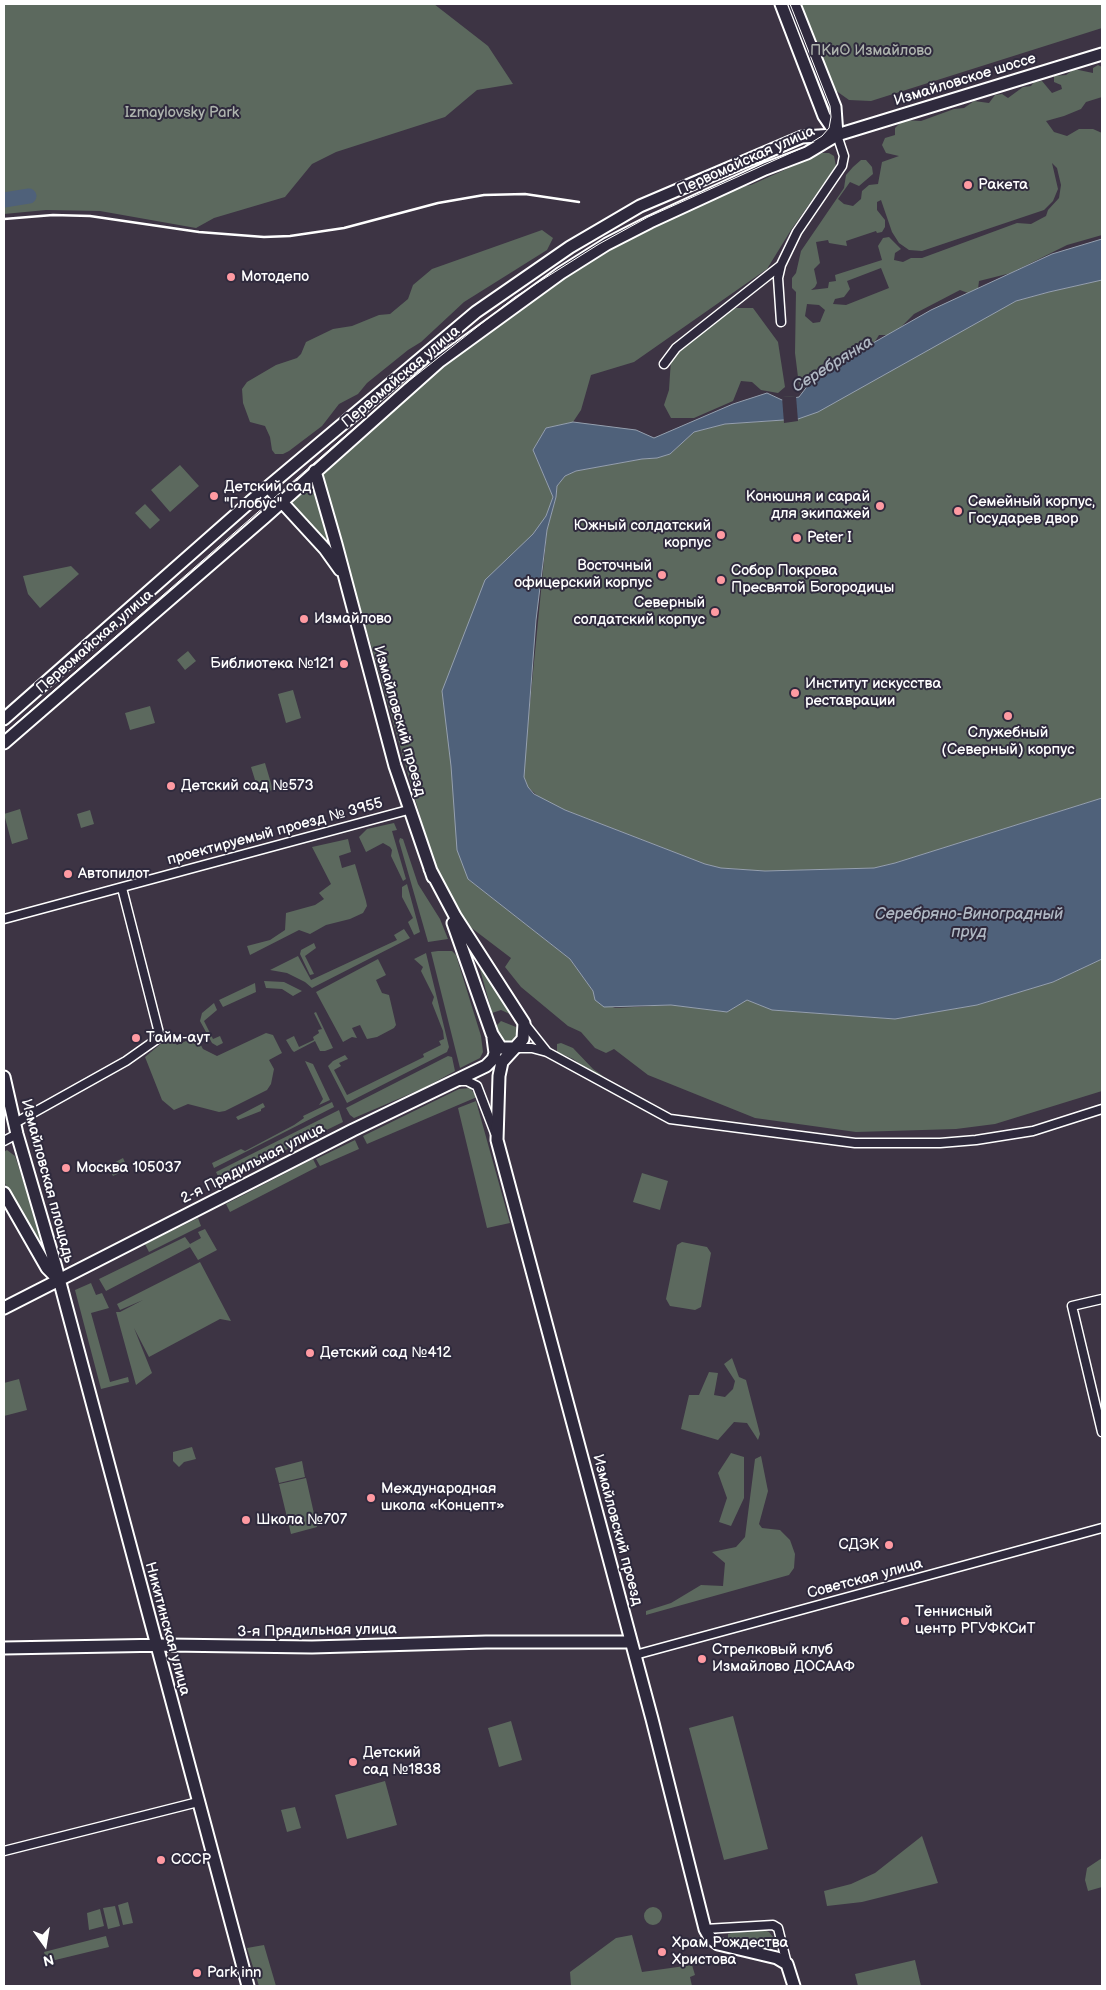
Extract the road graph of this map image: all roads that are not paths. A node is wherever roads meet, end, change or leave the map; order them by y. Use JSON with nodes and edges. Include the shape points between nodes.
{"nodes":[{"id":1,"x":781,"y":4,"type":"edge"},
{"id":2,"x":794,"y":4,"type":"edge"},
{"id":3,"x":1102,"y":54,"type":"edge"},
{"id":4,"x":821,"y":110,"type":"junction"},
{"id":5,"x":838,"y":134,"type":"junction"},
{"id":6,"x":802,"y":137,"type":"junction"},
{"id":7,"x":781,"y":265,"type":"junction"},
{"id":8,"x":781,"y":322,"type":"dead end"},
{"id":9,"x":664,"y":364,"type":"dead end"},
{"id":10,"x":315,"y":471,"type":"junction"},
{"id":11,"x":269,"y":488,"type":"junction"},
{"id":12,"x":280,"y":501,"type":"junction"},
{"id":13,"x":177,"y":565,"type":"junction"},
{"id":14,"x":344,"y":579,"type":"junction"},
{"id":15,"x":188,"y":584,"type":"junction"},
{"id":16,"x":4,"y":719,"type":"edge"},
{"id":17,"x":4,"y":744,"type":"edge"},
{"id":18,"x":408,"y":810,"type":"junction"},
{"id":19,"x":430,"y":869,"type":"junction"},
{"id":20,"x":122,"y":888,"type":"junction"},
{"id":21,"x":4,"y":919,"type":"edge"},
{"id":22,"x":524,"y":1023,"type":"junction"},
{"id":23,"x":492,"y":1034,"type":"junction"},
{"id":24,"x":515,"y":1048,"type":"junction"},
{"id":25,"x":546,"y":1052,"type":"junction"},
{"id":26,"x":4,"y":1078,"type":"edge"},
{"id":27,"x":455,"y":1082,"type":"junction"},
{"id":28,"x":1102,"y":1109,"type":"edge"},
{"id":29,"x":16,"y":1128,"type":"junction"},
{"id":30,"x":497,"y":1140,"type":"junction"},
{"id":31,"x":4,"y":1141,"type":"edge"},
{"id":32,"x":4,"y":1193,"type":"edge"},
{"id":33,"x":59,"y":1280,"type":"junction"},
{"id":34,"x":1102,"y":1299,"type":"edge"},
{"id":35,"x":4,"y":1308,"type":"edge"},
{"id":36,"x":1102,"y":1432,"type":"edge"},
{"id":37,"x":1102,"y":1528,"type":"edge"},
{"id":38,"x":631,"y":1642,"type":"junction"},
{"id":39,"x":155,"y":1646,"type":"junction"},
{"id":40,"x":4,"y":1648,"type":"edge"},
{"id":41,"x":634,"y":1655,"type":"junction"},
{"id":42,"x":198,"y":1802,"type":"junction"},
{"id":43,"x":4,"y":1851,"type":"edge"},
{"id":44,"x":705,"y":1929,"type":"junction"},
{"id":45,"x":787,"y":1964,"type":"junction"},
{"id":46,"x":248,"y":1986,"type":"edge"},
{"id":47,"x":794,"y":1986,"type":"edge"}],
"edges":[{"from":1,"to":4,"type":"street"},
{"from":2,"to":5,"type":"street","via":[[834,107]]},
{"from":3,"to":5,"type":"street","name":"Измайловское шоссе"},
{"from":4,"to":5,"type":"street","via":[[827,123]]},
{"from":4,"to":6,"type":"street","via":[[817,126]]},
{"from":5,"to":6,"type":"street","name":"Первомайская улица"},
{"from":5,"to":7,"type":"street","via":[[844,162],[801,226]]},
{"from":5,"to":10,"type":"street","name":"Первомайская улица","via":[[808,154],[765,169],[650,222],[561,272],[440,361]]},
{"from":6,"to":11,"type":"street","name":"Первомайская улица","via":[[640,206],[570,248],[476,312]]},
{"from":7,"to":8,"type":"street","via":[[778,278]]},
{"from":7,"to":9,"type":"street","via":[[676,348]]},
{"from":10,"to":12,"type":"street","name":"Первомайская улица"},
{"from":10,"to":14,"type":"street","name":"Измайловский проезд"},
{"from":11,"to":12,"type":"street","name":"Измайловский проезд"},
{"from":11,"to":13,"type":"street","name":"Первомайская улица"},
{"from":12,"to":14,"type":"street","name":"Измайловский проезд","via":[[326,549]]},
{"from":12,"to":15,"type":"street","name":"Первомайская улица"},
{"from":13,"to":15,"type":"street"},
{"from":13,"to":16,"type":"street","name":"Первомайская улица"},
{"from":14,"to":18,"type":"street","name":"Измайловский проезд"},
{"from":15,"to":17,"type":"street","name":"Первомайская улица"},
{"from":18,"to":19,"type":"street","name":"Измайловский проезд"},
{"from":18,"to":20,"type":"street","name":"проектируемый проезд № 3955"},
{"from":19,"to":22,"type":"street","name":"Измайловский проезд","via":[[455,916]]},
{"from":19,"to":23,"type":"street","name":"Измайловский проезд","via":[[460,940]]},
{"from":20,"to":21,"type":"street","name":"проектируемый проезд № 3955"},
{"from":20,"to":29,"type":"street","via":[[160,1038]]},
{"from":22,"to":24,"type":"street","name":"Измайловский проезд","via":[[523,1039]]},
{"from":22,"to":25,"type":"street","name":"Измайловский проезд"},
{"from":23,"to":24,"type":"street","via":[[501,1048]]},
{"from":23,"to":27,"type":"street","name":"2-я Прядильная улица","via":[[493,1059]]},
{"from":24,"to":25,"type":"street"},
{"from":24,"to":30,"type":"street","name":"Измайловский проезд","via":[[502,1062],[499,1076]]},
{"from":25,"to":28,"type":"street","via":[[670,1119],[855,1143],[976,1140],[1033,1131]]},
{"from":26,"to":29,"type":"street","name":"Измайловская площадь"},
{"from":27,"to":30,"type":"street","name":"Измайловский проезд","via":[[467,1081],[477,1086]]},
{"from":27,"to":33,"type":"street","name":"2-я Прядильная улица","via":[[353,1130]]},
{"from":29,"to":31,"type":"street"},
{"from":29,"to":33,"type":"street","name":"Измайловская площадь"},
{"from":30,"to":38,"type":"street","name":"Измайловский проезд"},
{"from":32,"to":33,"type":"street","name":"Измайловская площадь","via":[[47,1268]]},
{"from":33,"to":35,"type":"street","name":"2-я Прядильная улица"},
{"from":33,"to":39,"type":"street","name":"Никитинская улица"},
{"from":34,"to":36,"type":"street","via":[[1072,1306]]},
{"from":37,"to":41,"type":"street","name":"Советская улица"},
{"from":38,"to":39,"type":"street","name":"3-я Прядильная улица"},
{"from":38,"to":41,"type":"street","name":"Измайловский проезд"},
{"from":39,"to":40,"type":"street","name":"3-я Прядильная улица"},
{"from":39,"to":42,"type":"street","name":"Никитинская улица"},
{"from":41,"to":44,"type":"street","name":"Измайловский проезд"},
{"from":42,"to":43,"type":"street"},
{"from":42,"to":46,"type":"street","name":"Никитинская улица"},
{"from":44,"to":45,"type":"street","via":[[718,1944],[777,1958]]},
{"from":44,"to":45,"type":"street","via":[[773,1925],[778,1928]]},
{"from":45,"to":47,"type":"street"}]}
